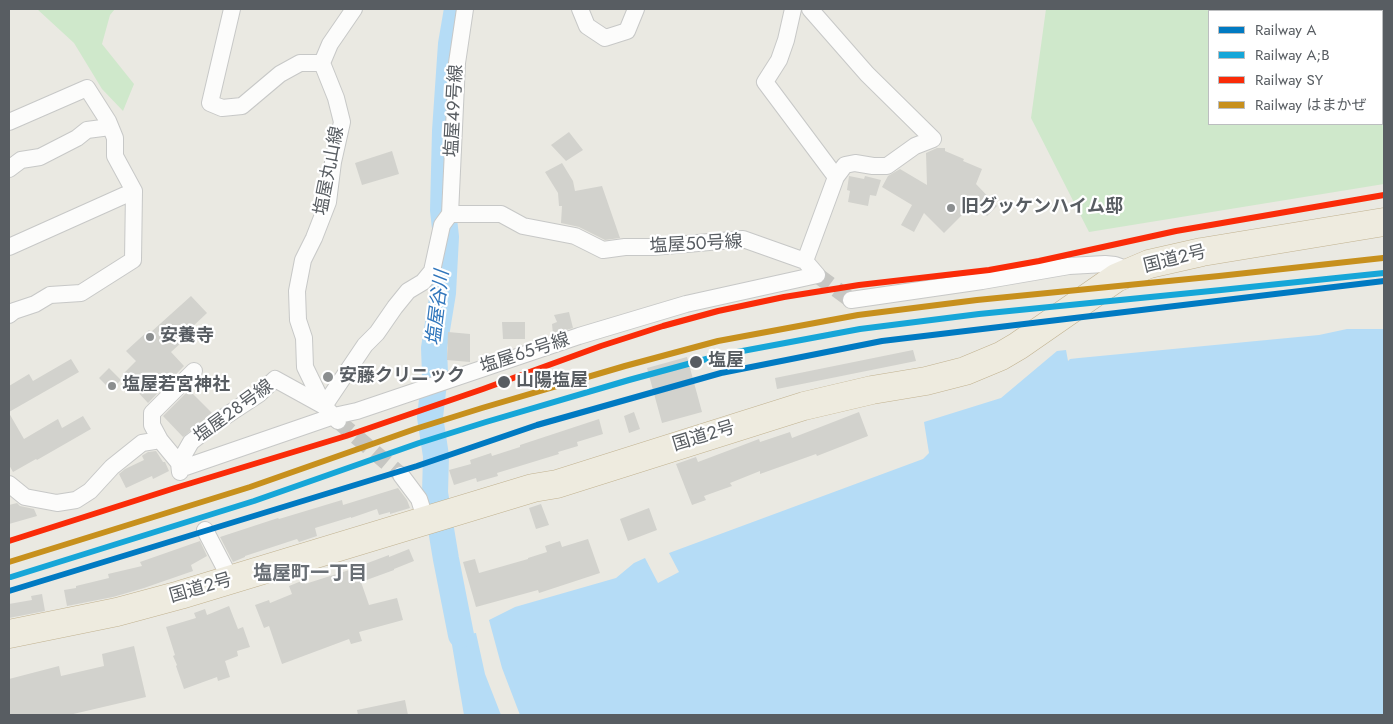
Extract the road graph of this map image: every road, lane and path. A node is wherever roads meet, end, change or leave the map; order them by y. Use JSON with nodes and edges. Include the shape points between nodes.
{"nodes":[{"id":1,"x":232,"y":9,"type":"edge"},
{"id":2,"x":354,"y":9,"type":"edge"},
{"id":3,"x":465,"y":9,"type":"edge"},
{"id":4,"x":580,"y":9,"type":"edge"},
{"id":5,"x":636,"y":9,"type":"edge"},
{"id":6,"x":793,"y":9,"type":"edge"},
{"id":7,"x":810,"y":9,"type":"edge"},
{"id":8,"x":322,"y":63,"type":"junction"},
{"id":9,"x":9,"y":122,"type":"edge"},
{"id":10,"x":110,"y":127,"type":"junction"},
{"id":11,"x":9,"y":169,"type":"edge"},
{"id":12,"x":836,"y":177,"type":"junction"},
{"id":13,"x":134,"y":191,"type":"junction"},
{"id":14,"x":446,"y":218,"type":"junction"},
{"id":15,"x":1384,"y":222,"type":"edge"},
{"id":16,"x":9,"y":247,"type":"edge"},
{"id":17,"x":805,"y":261,"type":"junction"},
{"id":18,"x":1124,"y":274,"type":"junction"},
{"id":19,"x":851,"y":300,"type":"tunnel mouth"},
{"id":20,"x":10,"y":309,"type":"edge"},
{"id":21,"x":194,"y":371,"type":"dead end"},
{"id":22,"x":332,"y":414,"type":"junction"},
{"id":23,"x":160,"y":440,"type":"junction"},
{"id":24,"x":180,"y":468,"type":"junction"},
{"id":25,"x":401,"y":475,"type":"tunnel mouth"},
{"id":26,"x":9,"y":484,"type":"edge"},
{"id":27,"x":436,"y":518,"type":"junction"},
{"id":28,"x":205,"y":530,"type":"dead end"},
{"id":29,"x":231,"y":580,"type":"junction"},
{"id":30,"x":9,"y":634,"type":"edge"}],
"edges":[{"from":1,"to":8,"type":"street","via":[[210,103],[222,108],[242,106],[280,74],[300,63]]},
{"from":2,"to":8,"type":"street","via":[[330,44]]},
{"from":3,"to":14,"type":"street","name":"塩屋４９号線","via":[[457,63]]},
{"from":4,"to":5,"type":"street","via":[[587,26],[606,38],[627,31]]},
{"from":6,"to":12,"type":"street","via":[[779,60],[765,82]]},
{"from":7,"to":12,"type":"street","via":[[867,74],[933,139],[915,146],[887,166],[845,165]]},
{"from":8,"to":22,"type":"street","name":"塩屋丸山線","via":[[342,122],[328,202],[303,260],[297,291],[305,367]]},
{"from":9,"to":10,"type":"street","via":[[86,88]]},
{"from":10,"to":11,"type":"street","via":[[87,130],[40,157],[21,160]]},
{"from":10,"to":13,"type":"street","via":[[114,156]]},
{"from":12,"to":17,"type":"street"},
{"from":13,"to":16,"type":"street"},
{"from":13,"to":20,"type":"street","via":[[132,260],[81,292],[50,295],[35,304]]},
{"from":14,"to":17,"type":"street","name":"塩屋５０号線","via":[[500,214],[523,226],[575,236],[603,250],[743,239]]},
{"from":14,"to":22,"type":"street","name":"塩屋４９号線","via":[[432,270],[423,282],[408,291],[365,345]]},
{"from":15,"to":18,"type":"highway","name":"国道2号","via":[[1202,252],[1149,264]]},
{"from":17,"to":22,"type":"street","name":"塩屋６５号線","via":[[818,275],[686,304],[579,336],[357,411]]},
{"from":18,"to":19,"type":"street","via":[[1115,264],[1069,266]]},
{"from":18,"to":27,"type":"highway","name":"国道2号","via":[[1018,346],[964,371],[804,406],[557,484],[533,488]]},
{"from":21,"to":23,"type":"street","via":[[152,413],[152,426]]},
{"from":22,"to":24,"type":"street","name":"塩屋６５号線"},
{"from":22,"to":24,"type":"street","name":"塩屋２８号線","via":[[275,379],[191,442]]},
{"from":23,"to":24,"type":"street"},
{"from":23,"to":26,"type":"street","via":[[142,443],[76,500],[57,503],[25,497]]},
{"from":25,"to":27,"type":"street"},
{"from":27,"to":29,"type":"highway","name":"国道2号"},
{"from":28,"to":29,"type":"street"},
{"from":29,"to":30,"type":"highway","name":"国道2号","via":[[117,612]]}]}
